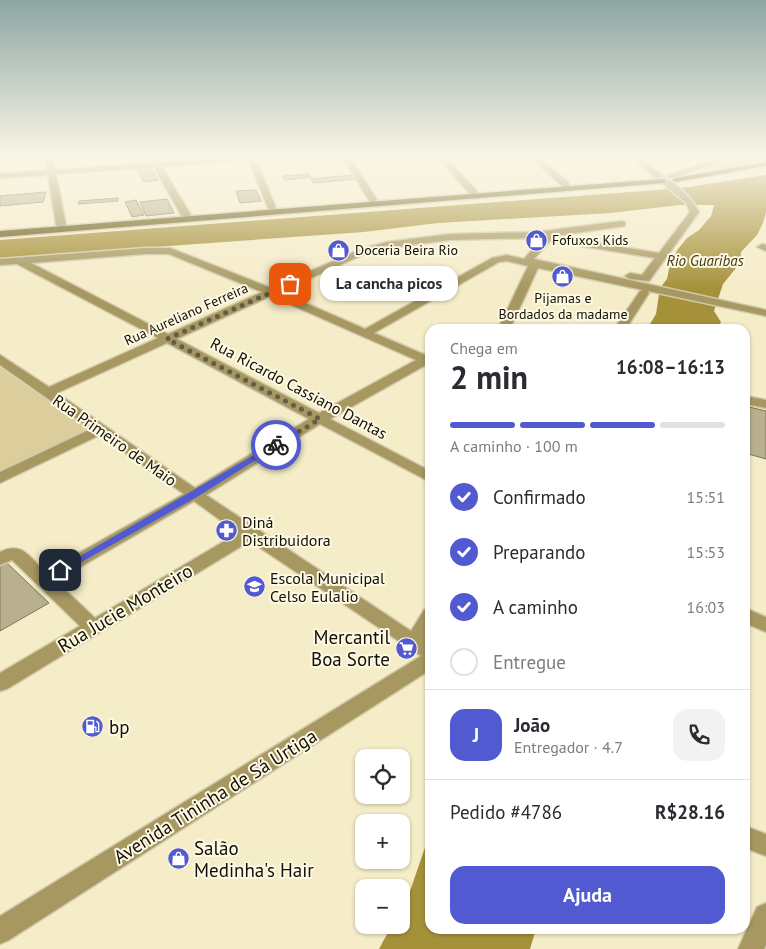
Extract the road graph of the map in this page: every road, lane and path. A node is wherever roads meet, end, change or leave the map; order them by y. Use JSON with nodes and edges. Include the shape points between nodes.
{"nodes":[{"id":1,"x":57,"y":201,"type":"edge"},
{"id":2,"x":178,"y":201,"type":"edge"},
{"id":3,"x":269,"y":201,"type":"edge"},
{"id":4,"x":357,"y":201,"type":"edge"},
{"id":5,"x":385,"y":201,"type":"edge"},
{"id":6,"x":689,"y":201,"type":"edge"},
{"id":7,"x":272,"y":208,"type":"junction"},
{"id":8,"x":186,"y":216,"type":"junction"},
{"id":9,"x":622,"y":224,"type":"dead end"},
{"id":10,"x":61,"y":225,"type":"junction"},
{"id":11,"x":0,"y":232,"type":"edge"},
{"id":12,"x":536,"y":235,"type":"junction"},
{"id":13,"x":548,"y":237,"type":"junction"},
{"id":14,"x":660,"y":256,"type":"junction"},
{"id":15,"x":20,"y":261,"type":"junction"},
{"id":16,"x":0,"y":262,"type":"edge"},
{"id":17,"x":531,"y":262,"type":"junction"},
{"id":18,"x":594,"y":276,"type":"junction"},
{"id":19,"x":644,"y":290,"type":"junction"},
{"id":20,"x":273,"y":293,"type":"junction"},
{"id":21,"x":766,"y":313,"type":"edge"},
{"id":22,"x":506,"y":324,"type":"edge"},
{"id":23,"x":623,"y":324,"type":"edge"},
{"id":24,"x":366,"y":333,"type":"junction"},
{"id":25,"x":167,"y":339,"type":"junction"},
{"id":26,"x":0,"y":359,"type":"edge"},
{"id":27,"x":425,"y":360,"type":"edge"},
{"id":28,"x":425,"y":363,"type":"edge"},
{"id":29,"x":48,"y":392,"type":"junction"},
{"id":30,"x":750,"y":401,"type":"edge"},
{"id":31,"x":766,"y":404,"type":"edge"},
{"id":32,"x":320,"y":419,"type":"junction"},
{"id":33,"x":100,"y":430,"type":"junction"},
{"id":34,"x":425,"y":473,"type":"edge"},
{"id":35,"x":0,"y":478,"type":"edge"},
{"id":36,"x":194,"y":495,"type":"junction"},
{"id":37,"x":250,"y":534,"type":"junction"},
{"id":38,"x":7,"y":556,"type":"edge"},
{"id":39,"x":44,"y":580,"type":"junction"},
{"id":40,"x":750,"y":617,"type":"edge"},
{"id":41,"x":425,"y":623,"type":"edge"},
{"id":42,"x":766,"y":625,"type":"edge"},
{"id":43,"x":93,"y":627,"type":"junction"},
{"id":44,"x":413,"y":643,"type":"junction"},
{"id":45,"x":425,"y":650,"type":"edge"},
{"id":46,"x":425,"y":663,"type":"edge"},
{"id":47,"x":0,"y":683,"type":"edge"},
{"id":48,"x":766,"y":916,"type":"edge"},
{"id":49,"x":0,"y":931,"type":"edge"},
{"id":50,"x":751,"y":949,"type":"edge"}],
"edges":[{"from":1,"to":10,"type":"street"},
{"from":2,"to":8,"type":"street"},
{"from":3,"to":7,"type":"street"},
{"from":4,"to":7,"type":"main road"},
{"from":5,"to":11,"type":"main road"},
{"from":6,"to":14,"type":"street","via":[[695,212]]},
{"from":7,"to":8,"type":"main road"},
{"from":8,"to":10,"type":"main road"},
{"from":9,"to":12,"type":"street"},
{"from":10,"to":11,"type":"main road"},
{"from":12,"to":13,"type":"street"},
{"from":12,"to":20,"type":"street","name":"Rua Aureliano Ferreira","via":[[450,237],[397,243],[364,251]]},
{"from":13,"to":14,"type":"street"},
{"from":13,"to":17,"type":"street"},
{"from":14,"to":18,"type":"street","via":[[645,279],[617,274]]},
{"from":15,"to":16,"type":"street"},
{"from":15,"to":20,"type":"street","via":[[170,251]]},
{"from":15,"to":25,"type":"street","name":"Rua Ricardo Cassiano Dantas"},
{"from":17,"to":18,"type":"street"},
{"from":17,"to":22,"type":"street"},
{"from":17,"to":24,"type":"street","via":[[507,258],[496,260]]},
{"from":18,"to":19,"type":"street"},
{"from":19,"to":21,"type":"street"},
{"from":19,"to":23,"type":"street"},
{"from":20,"to":24,"type":"street"},
{"from":20,"to":25,"type":"street","name":"Rua Aureliano Ferreira"},
{"from":24,"to":27,"type":"street"},
{"from":25,"to":29,"type":"street","name":"Rua Aureliano Ferreira"},
{"from":25,"to":32,"type":"street","name":"Rua Ricardo Cassiano Dantas"},
{"from":26,"to":29,"type":"street","name":"Rua Primeiro de Maio"},
{"from":28,"to":32,"type":"street"},
{"from":29,"to":33,"type":"street","name":"Rua Primeiro de Maio"},
{"from":30,"to":31,"type":"street"},
{"from":32,"to":34,"type":"street","name":"Rua Ricardo Cassiano Dantas"},
{"from":32,"to":36,"type":"street"},
{"from":33,"to":35,"type":"street"},
{"from":33,"to":36,"type":"street","name":"Rua Primeiro de Maio"},
{"from":36,"to":37,"type":"street","name":"Rua Primeiro de Maio"},
{"from":36,"to":39,"type":"street"},
{"from":37,"to":43,"type":"street","name":"Rua Jucie Monteiro"},
{"from":37,"to":44,"type":"street","name":"Rua Primeiro de Maio"},
{"from":38,"to":39,"type":"street"},
{"from":39,"to":43,"type":"street"},
{"from":40,"to":42,"type":"street"},
{"from":41,"to":44,"type":"street"},
{"from":43,"to":47,"type":"street","name":"Rua Jucie Monteiro"},
{"from":44,"to":45,"type":"street","name":"Rua Primeiro de Maio"},
{"from":46,"to":49,"type":"street","name":"Avenida Tininha de Sá Urtiga"},
{"from":48,"to":50,"type":"street"}]}
